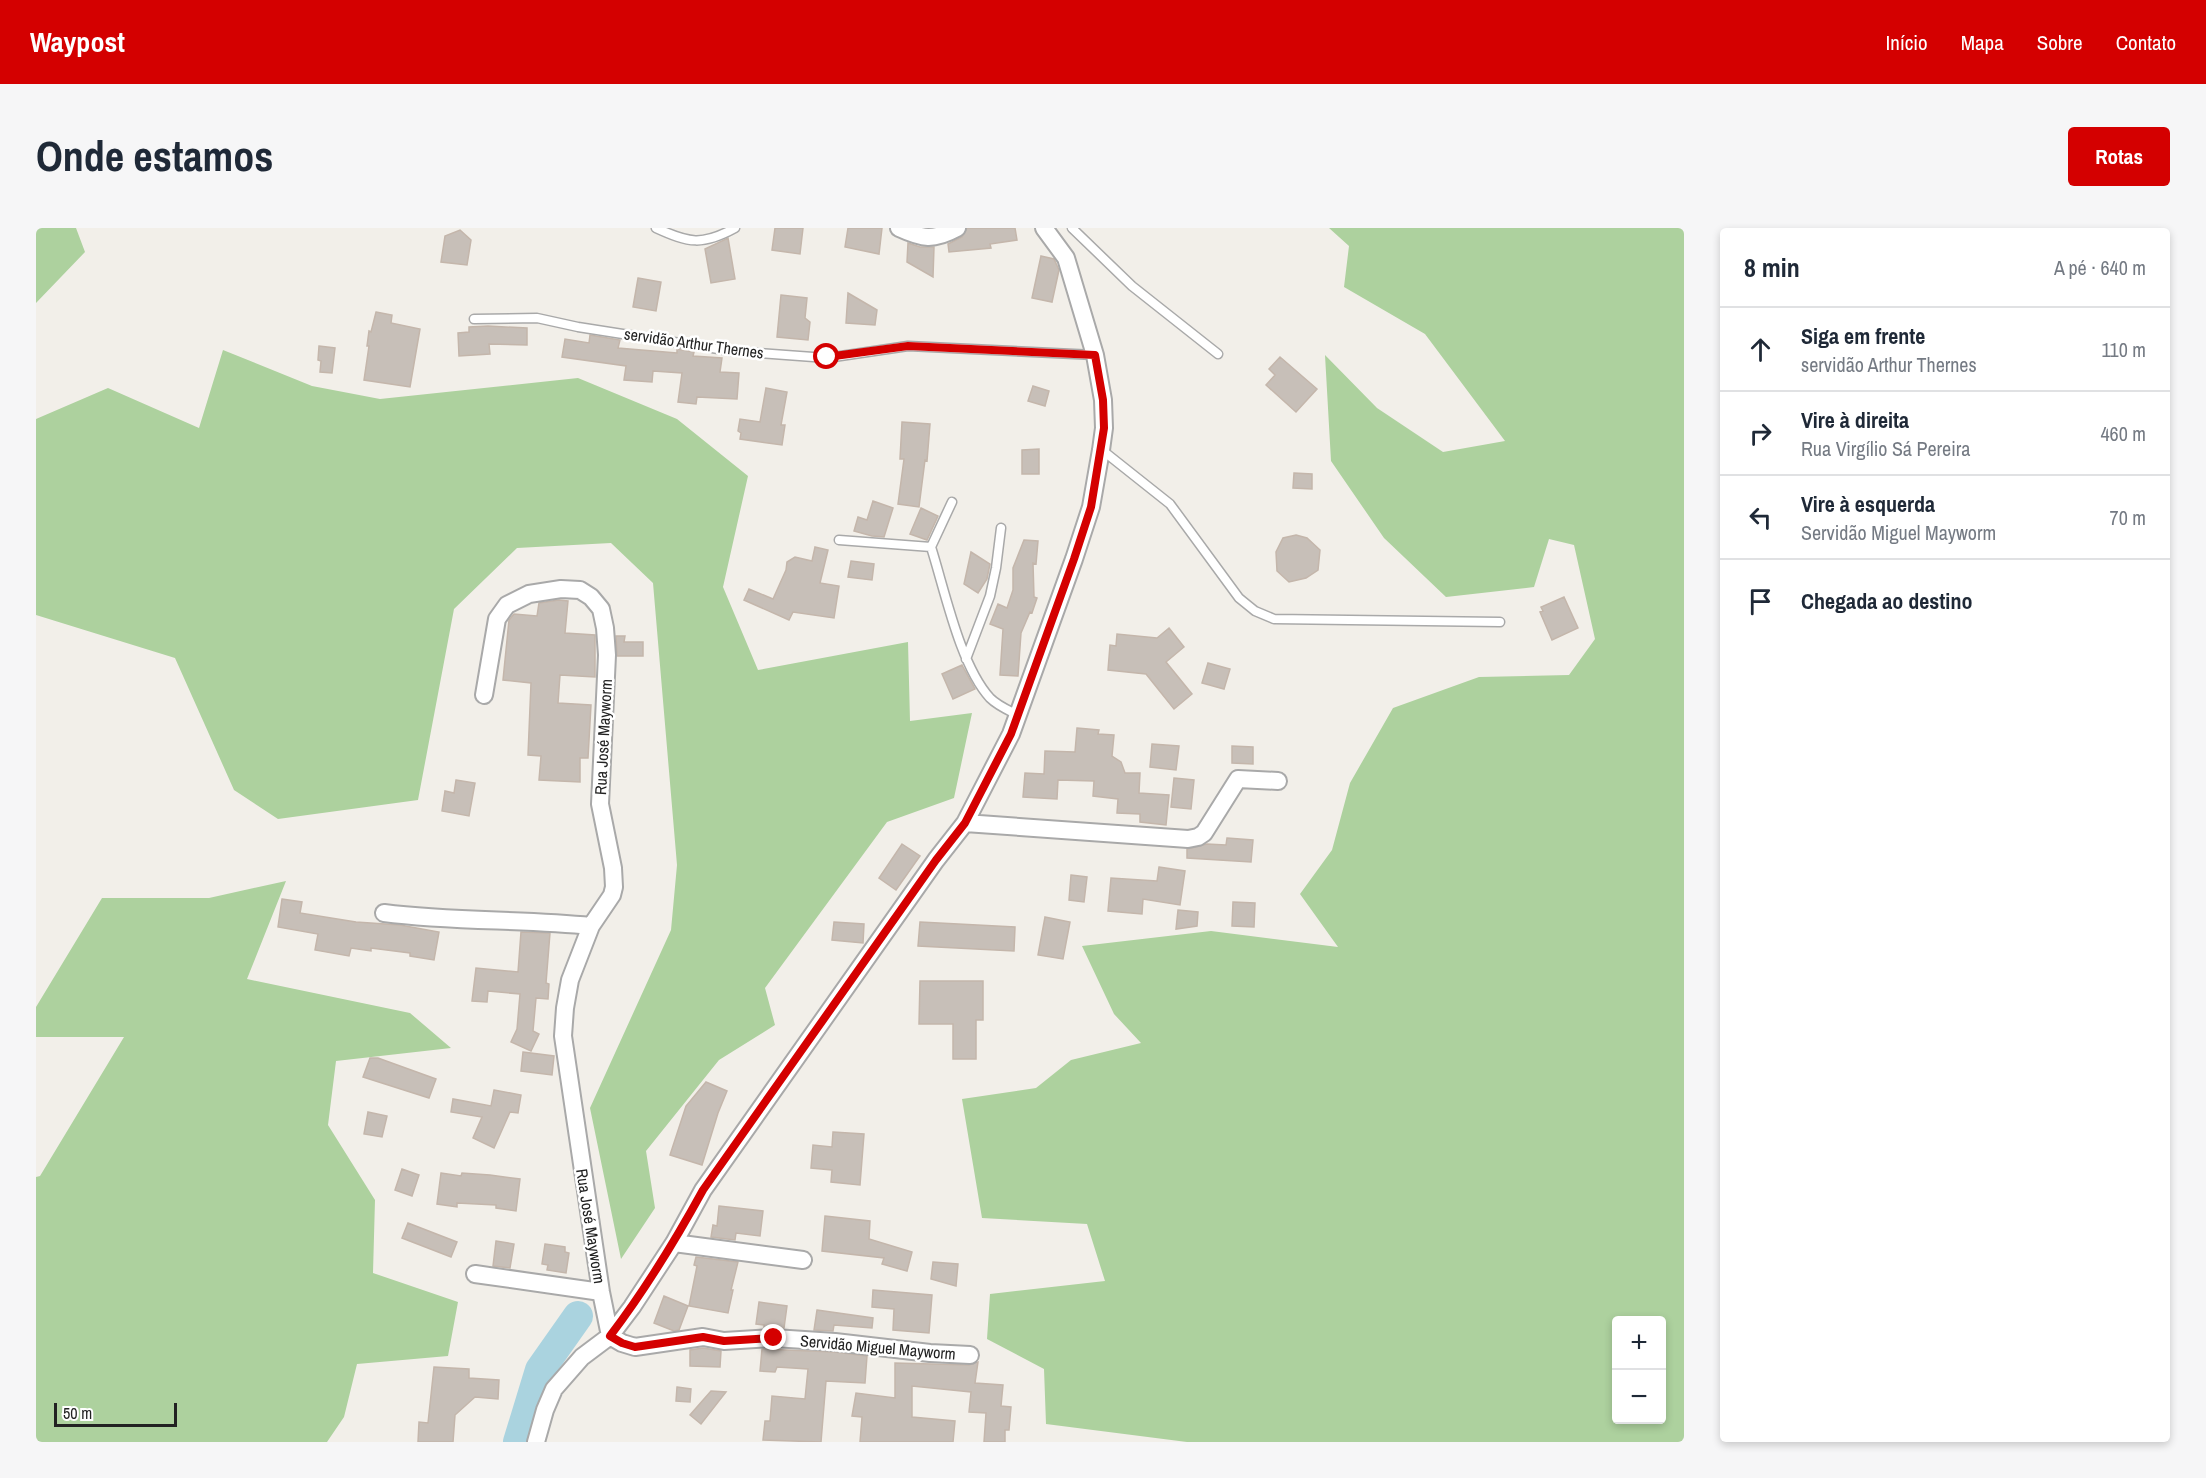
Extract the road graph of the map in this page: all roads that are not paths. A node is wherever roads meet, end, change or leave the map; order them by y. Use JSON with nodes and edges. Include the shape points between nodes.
{"nodes":[{"id":1,"x":656,"y":228,"type":"edge"},
{"id":2,"x":735,"y":228,"type":"edge"},
{"id":3,"x":899,"y":228,"type":"edge"},
{"id":4,"x":957,"y":228,"type":"edge"},
{"id":5,"x":1044,"y":228,"type":"edge"},
{"id":6,"x":1072,"y":228,"type":"edge"},
{"id":7,"x":474,"y":319,"type":"dead end"},
{"id":8,"x":1218,"y":354,"type":"dead end"},
{"id":9,"x":1095,"y":355,"type":"junction"},
{"id":10,"x":1101,"y":450,"type":"junction"},
{"id":11,"x":952,"y":502,"type":"dead end"},
{"id":12,"x":1002,"y":528,"type":"dead end"},
{"id":13,"x":838,"y":540,"type":"dead end"},
{"id":14,"x":932,"y":548,"type":"junction"},
{"id":15,"x":1500,"y":622,"type":"dead end"},
{"id":16,"x":966,"y":659,"type":"junction"},
{"id":17,"x":484,"y":695,"type":"dead end"},
{"id":18,"x":1018,"y":714,"type":"junction"},
{"id":19,"x":1278,"y":781,"type":"dead end"},
{"id":20,"x":965,"y":823,"type":"junction"},
{"id":21,"x":384,"y":913,"type":"dead end"},
{"id":22,"x":591,"y":926,"type":"junction"},
{"id":23,"x":674,"y":1243,"type":"junction"},
{"id":24,"x":803,"y":1260,"type":"dead end"},
{"id":25,"x":475,"y":1274,"type":"dead end"},
{"id":26,"x":602,"y":1292,"type":"junction"},
{"id":27,"x":610,"y":1336,"type":"junction"},
{"id":28,"x":970,"y":1355,"type":"dead end"},
{"id":29,"x":536,"y":1442,"type":"edge"}],
"edges":[{"from":1,"to":2,"type":"lane","via":[[697,242]]},
{"from":3,"to":4,"type":"street","via":[[919,238],[936,237]]},
{"from":5,"to":9,"type":"street","via":[[1066,258]]},
{"from":6,"to":8,"type":"lane","via":[[1132,286]]},
{"from":7,"to":9,"type":"lane","name":"servidão Arthur Thernes","via":[[537,318],[731,351],[827,357],[908,346]]},
{"from":9,"to":10,"type":"street","via":[[1103,400]]},
{"from":10,"to":15,"type":"lane","via":[[1170,504],[1239,598],[1255,611],[1274,619]]},
{"from":10,"to":18,"type":"street","via":[[1088,517]]},
{"from":11,"to":14,"type":"lane"},
{"from":12,"to":16,"type":"lane","via":[[990,596]]},
{"from":13,"to":14,"type":"lane"},
{"from":14,"to":16,"type":"lane"},
{"from":16,"to":18,"type":"lane","via":[[990,698]]},
{"from":17,"to":22,"type":"street","name":"Rua José Mayworm","via":[[497,619],[507,605],[529,594],[570,589],[591,597],[601,609],[607,655],[600,804],[614,878],[612,895]]},
{"from":18,"to":20,"type":"street"},
{"from":19,"to":20,"type":"street","via":[[1238,779],[1204,833],[1188,839]]},
{"from":20,"to":23,"type":"street","via":[[703,1190]]},
{"from":21,"to":22,"type":"street"},
{"from":22,"to":26,"type":"street","name":"Rua José Mayworm","via":[[570,980],[563,1036]]},
{"from":23,"to":24,"type":"street"},
{"from":23,"to":27,"type":"street"},
{"from":25,"to":26,"type":"street"},
{"from":26,"to":27,"type":"street","name":"Rua José Mayworm"},
{"from":27,"to":28,"type":"street","name":"Servidão Miguel Mayworm","via":[[635,1347],[703,1337],[724,1341],[774,1338]]},
{"from":27,"to":29,"type":"street","via":[[582,1357],[554,1389]]}]}
